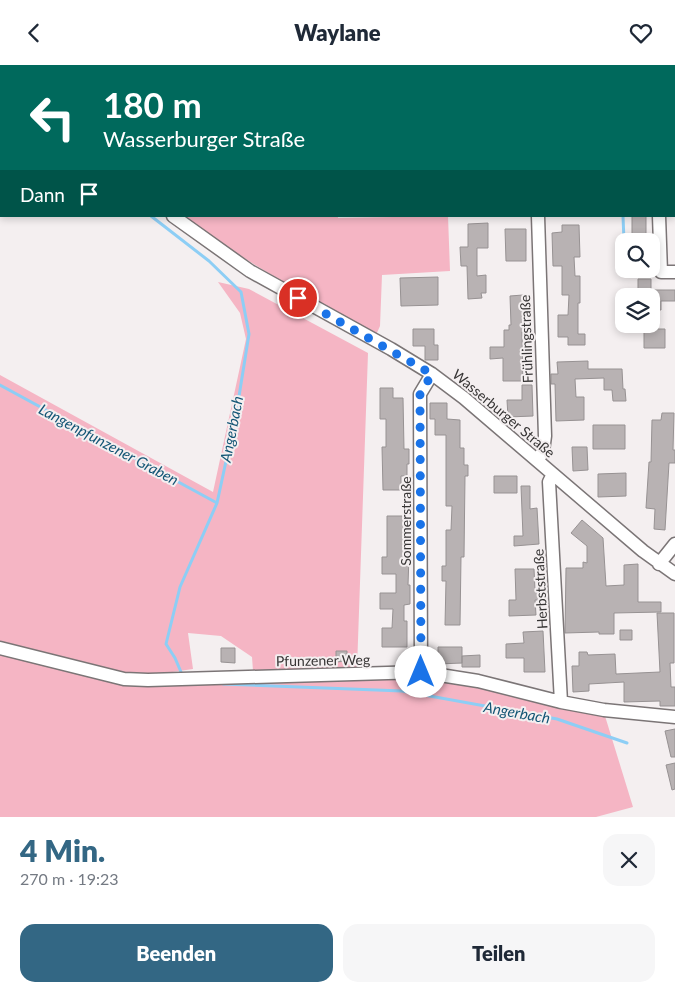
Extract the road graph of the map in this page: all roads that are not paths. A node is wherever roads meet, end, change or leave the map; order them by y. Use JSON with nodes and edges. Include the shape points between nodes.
{"nodes":[{"id":1,"x":173,"y":217,"type":"edge"},
{"id":2,"x":538,"y":217,"type":"edge"},
{"id":3,"x":659,"y":217,"type":"edge"},
{"id":4,"x":675,"y":272,"type":"edge"},
{"id":5,"x":432,"y":374,"type":"junction"},
{"id":6,"x":538,"y":460,"type":"junction"},
{"id":7,"x":553,"y":474,"type":"junction"},
{"id":8,"x":675,"y":544,"type":"edge"},
{"id":9,"x":659,"y":564,"type":"junction"},
{"id":10,"x":675,"y":574,"type":"edge"},
{"id":11,"x":0,"y":648,"type":"edge"},
{"id":12,"x":421,"y":672,"type":"junction"},
{"id":13,"x":561,"y":702,"type":"junction"},
{"id":14,"x":675,"y":717,"type":"edge"}],
"edges":[{"from":1,"to":5,"type":"street","name":"Wasserburger Straße","via":[[250,271]]},
{"from":2,"to":6,"type":"street","name":"Frühlingstraße","via":[[545,436]]},
{"from":3,"to":4,"type":"street","via":[[660,272]]},
{"from":5,"to":6,"type":"street","name":"Wasserburger Straße"},
{"from":5,"to":12,"type":"street","name":"Sommerstraße","via":[[420,394]]},
{"from":6,"to":7,"type":"street","name":"Wasserburger Straße"},
{"from":7,"to":9,"type":"street","name":"Wasserburger Straße"},
{"from":7,"to":13,"type":"street","name":"Herbststraße","via":[[549,482]]},
{"from":8,"to":9,"type":"street"},
{"from":9,"to":10,"type":"street","name":"Wasserburger Straße"},
{"from":11,"to":12,"type":"street","name":"Pfunzener Weg","via":[[124,679]]},
{"from":12,"to":13,"type":"street","name":"Pfunzener Weg","via":[[478,681]]},
{"from":13,"to":14,"type":"street","name":"Pfunzener Weg"}]}
